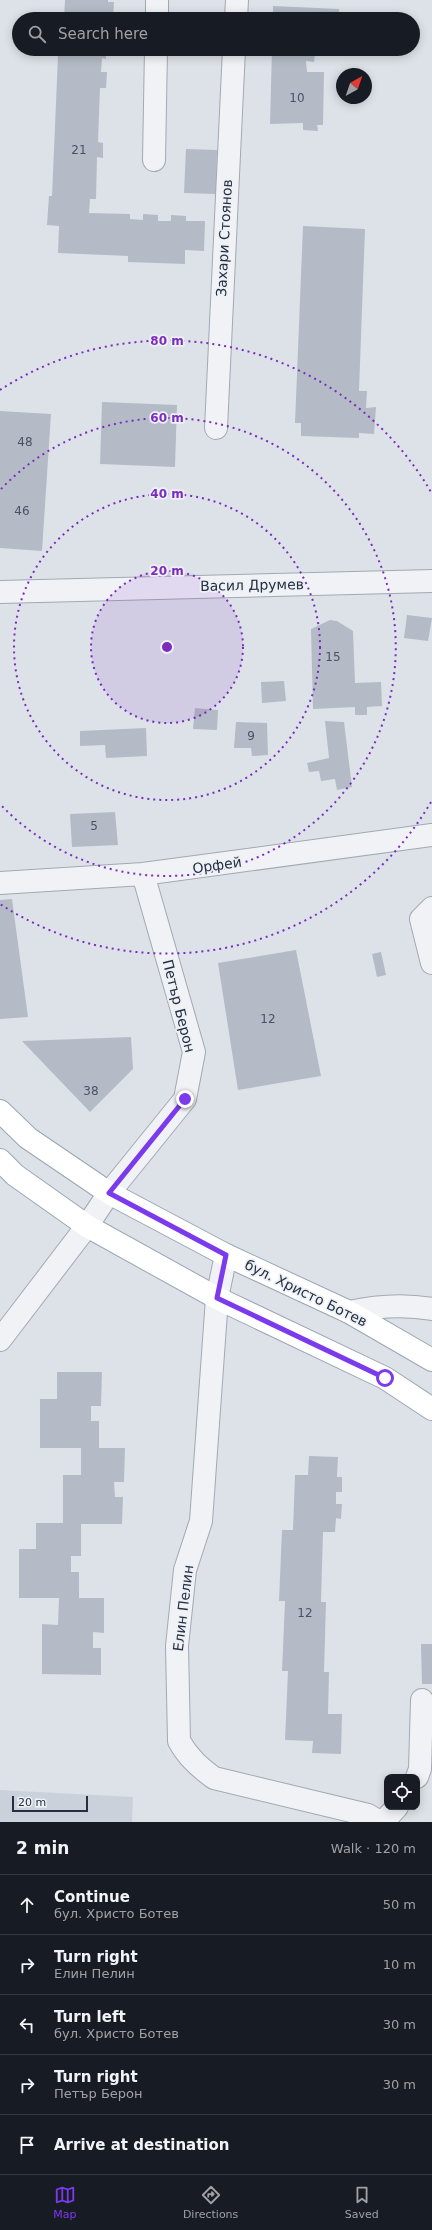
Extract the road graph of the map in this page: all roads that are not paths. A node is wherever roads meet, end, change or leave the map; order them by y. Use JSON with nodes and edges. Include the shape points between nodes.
{"nodes":[{"id":1,"x":157,"y":0,"type":"edge"},
{"id":2,"x":237,"y":0,"type":"edge"},
{"id":3,"x":157,"y":12,"type":"edge"},
{"id":4,"x":236,"y":12,"type":"edge"},
{"id":5,"x":156,"y":56,"type":"edge"},
{"id":6,"x":234,"y":56,"type":"edge"},
{"id":7,"x":154,"y":160,"type":"dead end"},
{"id":8,"x":216,"y":428,"type":"dead end"},
{"id":9,"x":432,"y":581,"type":"edge"},
{"id":10,"x":0,"y":592,"type":"edge"},
{"id":11,"x":432,"y":836,"type":"edge"},
{"id":12,"x":143,"y":874,"type":"junction"},
{"id":13,"x":0,"y":883,"type":"edge"},
{"id":14,"x":432,"y":908,"type":"edge"},
{"id":15,"x":432,"y":963,"type":"edge"},
{"id":16,"x":0,"y":1111,"type":"edge"},
{"id":17,"x":0,"y":1160,"type":"edge"},
{"id":18,"x":109,"y":1193,"type":"junction"},
{"id":19,"x":87,"y":1226,"type":"junction"},
{"id":20,"x":226,"y":1255,"type":"junction"},
{"id":21,"x":217,"y":1298,"type":"junction"},
{"id":22,"x":432,"y":1309,"type":"edge"},
{"id":23,"x":349,"y":1312,"type":"junction"},
{"id":24,"x":0,"y":1340,"type":"edge"},
{"id":25,"x":432,"y":1360,"type":"edge"},
{"id":26,"x":432,"y":1409,"type":"edge"},
{"id":27,"x":422,"y":1700,"type":"dead end"},
{"id":28,"x":418,"y":1774,"type":"edge"},
{"id":29,"x":394,"y":1810,"type":"edge"},
{"id":30,"x":382,"y":1822,"type":"edge"}],
"edges":[{"from":1,"to":3,"type":"street"},
{"from":2,"to":4,"type":"street"},
{"from":5,"to":7,"type":"street"},
{"from":6,"to":8,"type":"street","name":"Захари Стоянов"},
{"from":9,"to":10,"type":"street","name":"Васил Друмев"},
{"from":11,"to":12,"type":"street","name":"Орфей"},
{"from":12,"to":13,"type":"street","name":"Орфей"},
{"from":12,"to":18,"type":"street","name":"Петър Берон","via":[[194,1052],[185,1099]]},
{"from":14,"to":15,"type":"street","via":[[421,919]]},
{"from":16,"to":18,"type":"main road","name":"бул. Христо Ботев","via":[[28,1138]]},
{"from":17,"to":19,"type":"main road","via":[[15,1175]]},
{"from":18,"to":19,"type":"street","name":"Петър Берон"},
{"from":18,"to":20,"type":"main road","name":"бул. Христо Ботев"},
{"from":19,"to":21,"type":"main road"},
{"from":19,"to":24,"type":"street","name":"Петър Берон"},
{"from":20,"to":21,"type":"street","name":"Елин Пелин"},
{"from":20,"to":23,"type":"main road","name":"бул. Христо Ботев"},
{"from":21,"to":26,"type":"main road","via":[[385,1378]]},
{"from":21,"to":30,"type":"street","name":"Елин Пелин","via":[[201,1521],[185,1570],[177,1646],[179,1740],[198,1767],[214,1778],[368,1815]]},
{"from":22,"to":23,"type":"street","via":[[415,1306],[371,1307]]},
{"from":23,"to":25,"type":"main road","name":"бул. Христо Ботев"},
{"from":27,"to":28,"type":"street"},
{"from":29,"to":30,"type":"street"}]}
